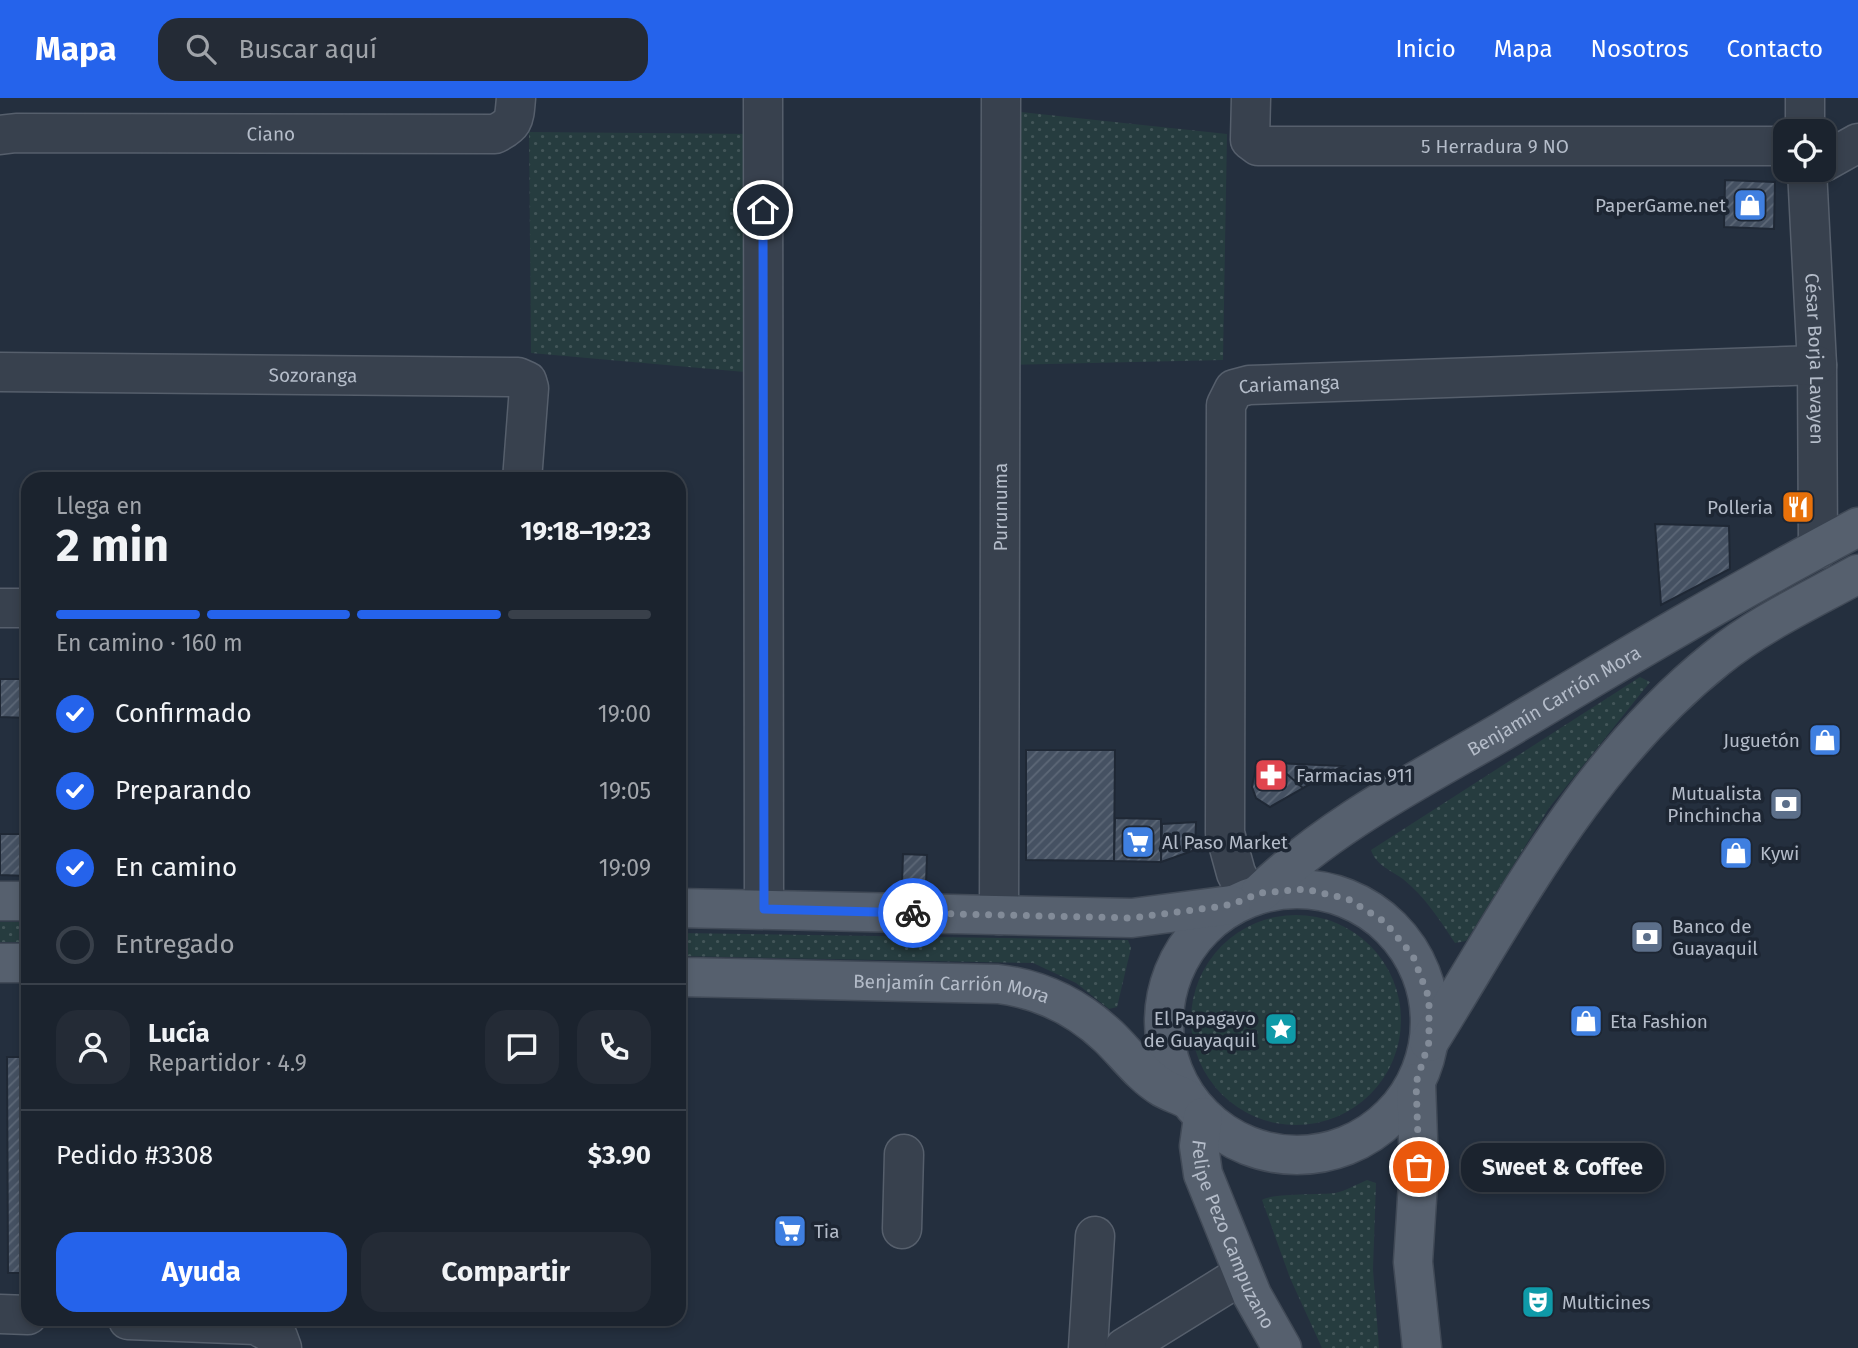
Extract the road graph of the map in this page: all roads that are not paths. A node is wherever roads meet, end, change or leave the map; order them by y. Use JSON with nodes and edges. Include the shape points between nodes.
{"nodes":[{"id":1,"x":516,"y":98,"type":"edge"},
{"id":2,"x":763,"y":98,"type":"edge"},
{"id":3,"x":1001,"y":98,"type":"edge"},
{"id":4,"x":1251,"y":98,"type":"edge"},
{"id":5,"x":1805,"y":98,"type":"edge"},
{"id":6,"x":1805,"y":119,"type":"edge"},
{"id":7,"x":0,"y":135,"type":"edge"},
{"id":8,"x":1858,"y":143,"type":"edge"},
{"id":9,"x":1836,"y":152,"type":"edge"},
{"id":10,"x":1773,"y":163,"type":"edge"},
{"id":11,"x":1807,"y":182,"type":"edge"},
{"id":12,"x":1817,"y":365,"type":"junction"},
{"id":13,"x":0,"y":372,"type":"edge"},
{"id":14,"x":523,"y":472,"type":"edge"},
{"id":15,"x":1858,"y":527,"type":"edge"},
{"id":16,"x":1818,"y":549,"type":"junction"},
{"id":17,"x":1858,"y":574,"type":"edge"},
{"id":18,"x":0,"y":608,"type":"edge"},
{"id":19,"x":21,"y":608,"type":"edge"},
{"id":20,"x":1247,"y":898,"type":"junction"},
{"id":21,"x":0,"y":901,"type":"edge"},
{"id":22,"x":21,"y":901,"type":"edge"},
{"id":23,"x":686,"y":908,"type":"edge"},
{"id":24,"x":764,"y":909,"type":"junction"},
{"id":25,"x":999,"y":915,"type":"junction"},
{"id":26,"x":0,"y":963,"type":"edge"},
{"id":27,"x":21,"y":963,"type":"edge"},
{"id":28,"x":686,"y":977,"type":"edge"},
{"id":29,"x":1429,"y":1042,"type":"junction"},
{"id":30,"x":1416,"y":1083,"type":"junction"},
{"id":31,"x":1195,"y":1108,"type":"junction"},
{"id":32,"x":904,"y":1154,"type":"dead end"},
{"id":33,"x":902,"y":1229,"type":"dead end"},
{"id":34,"x":1095,"y":1236,"type":"dead end"},
{"id":35,"x":1248,"y":1284,"type":"junction"},
{"id":36,"x":0,"y":1314,"type":"edge"},
{"id":37,"x":21,"y":1315,"type":"edge"},
{"id":38,"x":258,"y":1326,"type":"edge"},
{"id":39,"x":282,"y":1348,"type":"edge"},
{"id":40,"x":1088,"y":1348,"type":"edge"},
{"id":41,"x":1124,"y":1348,"type":"edge"},
{"id":42,"x":1169,"y":1348,"type":"edge"},
{"id":43,"x":1282,"y":1348,"type":"edge"},
{"id":44,"x":1422,"y":1348,"type":"edge"}],
"edges":[{"from":1,"to":7,"type":"street","name":"Ciano","via":[[514,120],[495,134]]},
{"from":2,"to":24,"type":"street"},
{"from":3,"to":25,"type":"street","name":"Purunuma"},
{"from":4,"to":10,"type":"street","name":"5 Herradura 9 NO","via":[[1250,140],[1258,146]]},
{"from":5,"to":6,"type":"street"},
{"from":8,"to":9,"type":"street"},
{"from":11,"to":12,"type":"street","name":"César Borja Lavayen"},
{"from":12,"to":16,"type":"street","name":"César Borja Lavayen"},
{"from":12,"to":20,"type":"street","name":"Cariamanga","via":[[1249,384],[1234,389],[1226,405],[1225,833]]},
{"from":13,"to":14,"type":"street","name":"Sozoranga","via":[[518,377],[527,381],[528,388]]},
{"from":15,"to":16,"type":"main road","name":"Benjamín Carrión Mora"},
{"from":16,"to":20,"type":"main road","name":"Benjamín Carrión Mora","via":[[1355,818]]},
{"from":17,"to":29,"type":"main road","via":[[1719,656],[1632,738],[1581,799],[1537,864]]},
{"from":18,"to":19,"type":"street"},
{"from":20,"to":25,"type":"main road","via":[[1132,918]]},
{"from":20,"to":29,"type":"main road","via":[[1305,889],[1348,899],[1385,922],[1413,956],[1429,998]]},
{"from":20,"to":31,"type":"main road","name":"Benjamín Carrión Mora","via":[[1195,936],[1180,956],[1167,991],[1163,1028],[1170,1065]]},
{"from":21,"to":22,"type":"main road"},
{"from":23,"to":24,"type":"main road"},
{"from":24,"to":25,"type":"main road"},
{"from":26,"to":27,"type":"main road"},
{"from":28,"to":31,"type":"main road","name":"Benjamín Carrión Mora","via":[[1023,987],[1071,1007],[1107,1035],[1143,1073]]},
{"from":29,"to":30,"type":"main road"},
{"from":30,"to":31,"type":"main road","name":"Benjamín Carrión Mora","via":[[1392,1117],[1358,1142],[1319,1155],[1277,1154],[1237,1141]]},
{"from":30,"to":44,"type":"main road","via":[[1419,1167],[1413,1262]]},
{"from":31,"to":35,"type":"main road","name":"Felipe Pezo Campuzano","via":[[1203,1174]]},
{"from":32,"to":33,"type":"street"},
{"from":34,"to":40,"type":"street"},
{"from":35,"to":41,"type":"street"},
{"from":35,"to":42,"type":"street"},
{"from":35,"to":43,"type":"main road","name":"Felipe Pezo Campuzano"},
{"from":36,"to":37,"type":"street"},
{"from":38,"to":39,"type":"street","via":[[278,1337]]}]}
